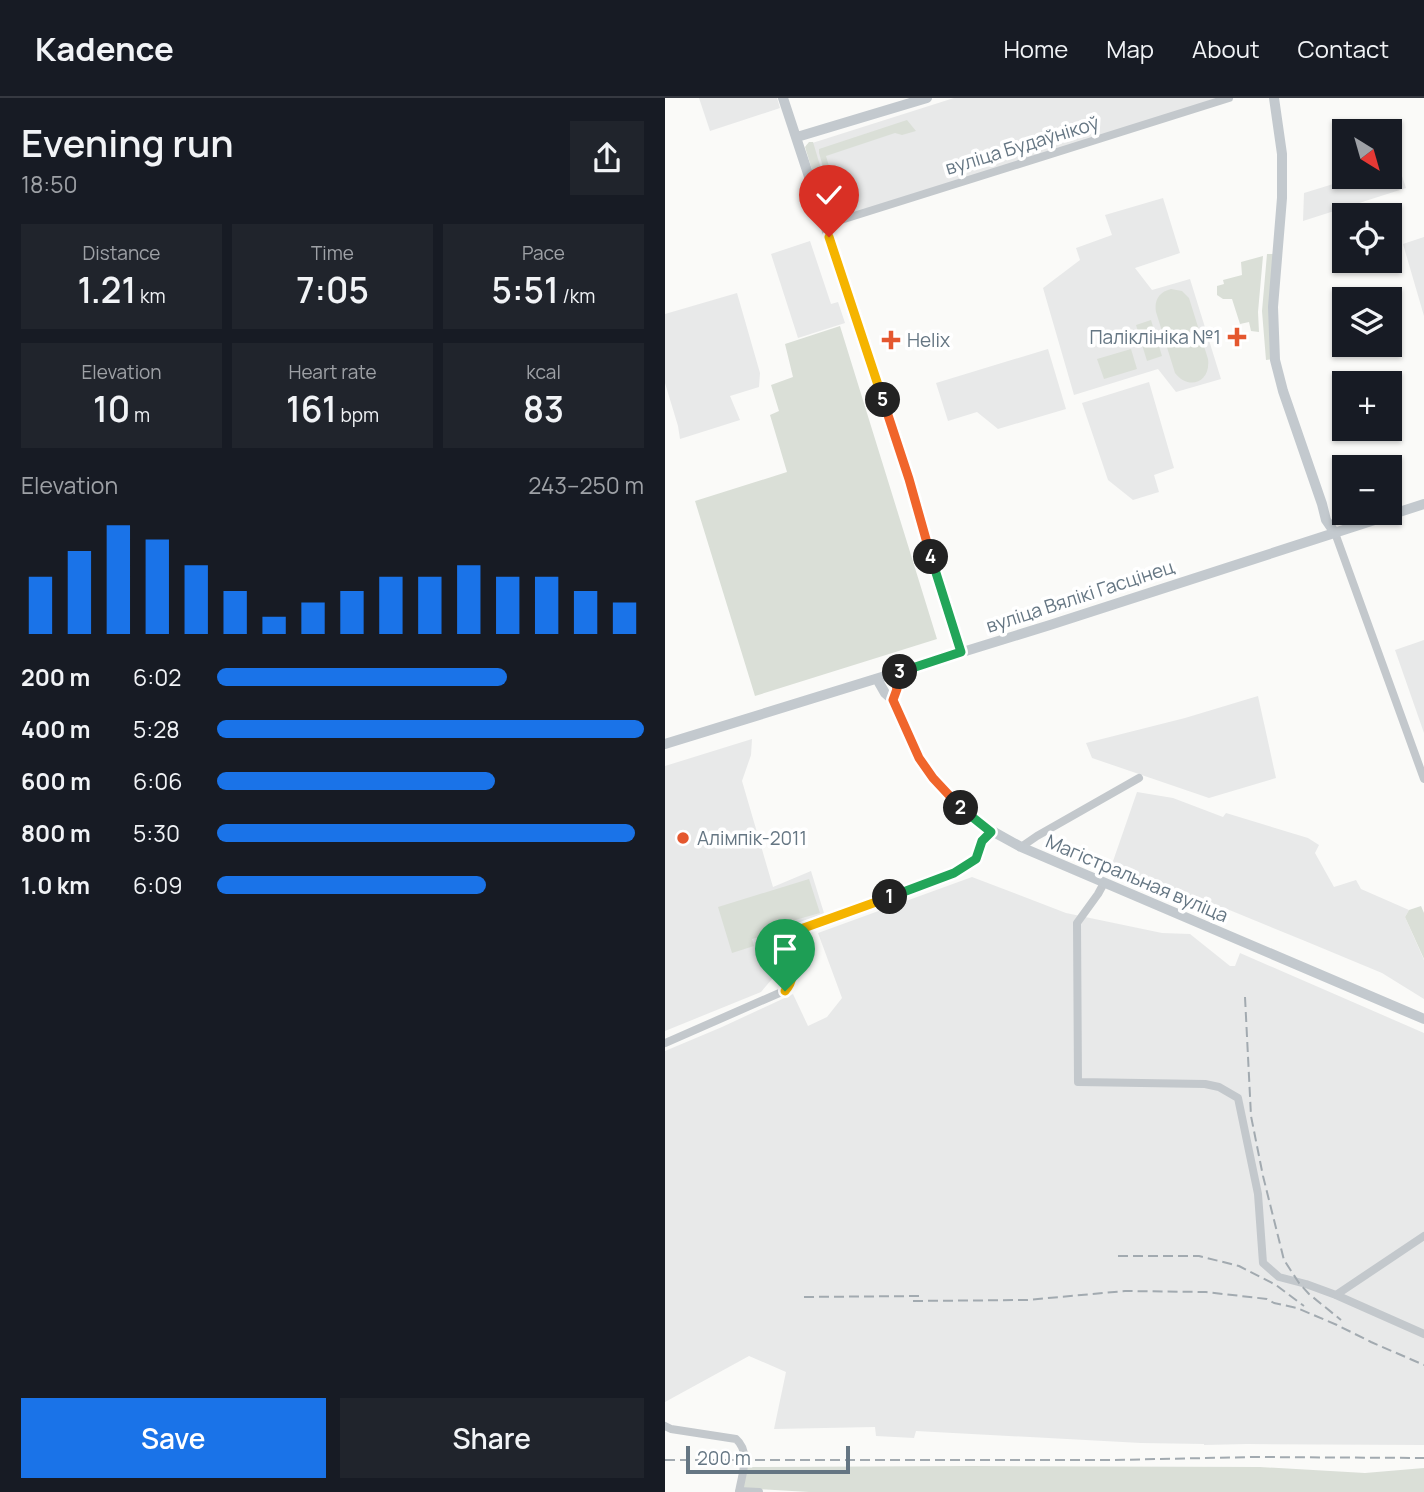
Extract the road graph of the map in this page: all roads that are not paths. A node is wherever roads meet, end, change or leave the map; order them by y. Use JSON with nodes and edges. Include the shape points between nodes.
{"nodes":[{"id":1,"x":783,"y":98,"type":"edge"},
{"id":2,"x":927,"y":98,"type":"edge"},
{"id":3,"x":1229,"y":98,"type":"edge"},
{"id":4,"x":1274,"y":98,"type":"edge"},
{"id":5,"x":797,"y":137,"type":"junction"},
{"id":6,"x":825,"y":225,"type":"junction"},
{"id":7,"x":1424,"y":504,"type":"edge"},
{"id":8,"x":1335,"y":533,"type":"junction"},
{"id":9,"x":961,"y":652,"type":"junction"},
{"id":10,"x":893,"y":674,"type":"junction"},
{"id":11,"x":877,"y":679,"type":"junction"},
{"id":12,"x":893,"y":700,"type":"junction"},
{"id":13,"x":665,"y":744,"type":"edge"},
{"id":14,"x":1139,"y":778,"type":"dead end"},
{"id":15,"x":1424,"y":779,"type":"edge"},
{"id":16,"x":991,"y":832,"type":"junction"},
{"id":17,"x":1021,"y":848,"type":"junction"},
{"id":18,"x":1104,"y":883,"type":"junction"},
{"id":19,"x":1424,"y":1019,"type":"edge"},
{"id":20,"x":665,"y":1043,"type":"edge"},
{"id":21,"x":1424,"y":1236,"type":"edge"},
{"id":22,"x":1335,"y":1295,"type":"junction"},
{"id":23,"x":1424,"y":1334,"type":"edge"},
{"id":24,"x":665,"y":1426,"type":"edge"},
{"id":25,"x":739,"y":1492,"type":"edge"},
{"id":26,"x":759,"y":1492,"type":"edge"}],
"edges":[{"from":1,"to":5,"type":"main road"},
{"from":2,"to":5,"type":"main road"},
{"from":3,"to":6,"type":"street","name":"вуліца Будаўнікоў"},
{"from":4,"to":8,"type":"main road","via":[[1282,154],[1273,307],[1275,360]]},
{"from":5,"to":6,"type":"main road"},
{"from":6,"to":9,"type":"main road"},
{"from":7,"to":8,"type":"main road","name":"вуліца Вялікі Гасцінец"},
{"from":8,"to":9,"type":"main road","name":"вуліца Вялікі Гасцінец"},
{"from":8,"to":15,"type":"street"},
{"from":9,"to":10,"type":"main road","name":"вуліца Вялікі Гасцінец"},
{"from":10,"to":11,"type":"main road","name":"вуліца Вялікі Гасцінец"},
{"from":10,"to":12,"type":"main road","via":[[897,689]]},
{"from":11,"to":12,"type":"main road"},
{"from":11,"to":13,"type":"main road","name":"вуліца Вялікі Гасцінец"},
{"from":12,"to":16,"type":"main road","name":"Магістральная вуліца","via":[[933,778]]},
{"from":14,"to":17,"type":"street"},
{"from":16,"to":17,"type":"main road","name":"Магістральная вуліца"},
{"from":16,"to":20,"type":"street","via":[[976,859],[954,873],[798,930],[790,947],[793,975],[785,991]]},
{"from":17,"to":18,"type":"main road","name":"Магістральная вуліца"},
{"from":18,"to":19,"type":"main road","name":"Магістральная вуліца"},
{"from":18,"to":22,"type":"street","via":[[1077,923],[1078,1082],[1205,1084],[1238,1098],[1258,1194],[1263,1263],[1279,1277]]},
{"from":21,"to":22,"type":"street"},
{"from":22,"to":23,"type":"street"},
{"from":24,"to":25,"type":"street","via":[[741,1443]]},
{"from":25,"to":26,"type":"street"}]}
